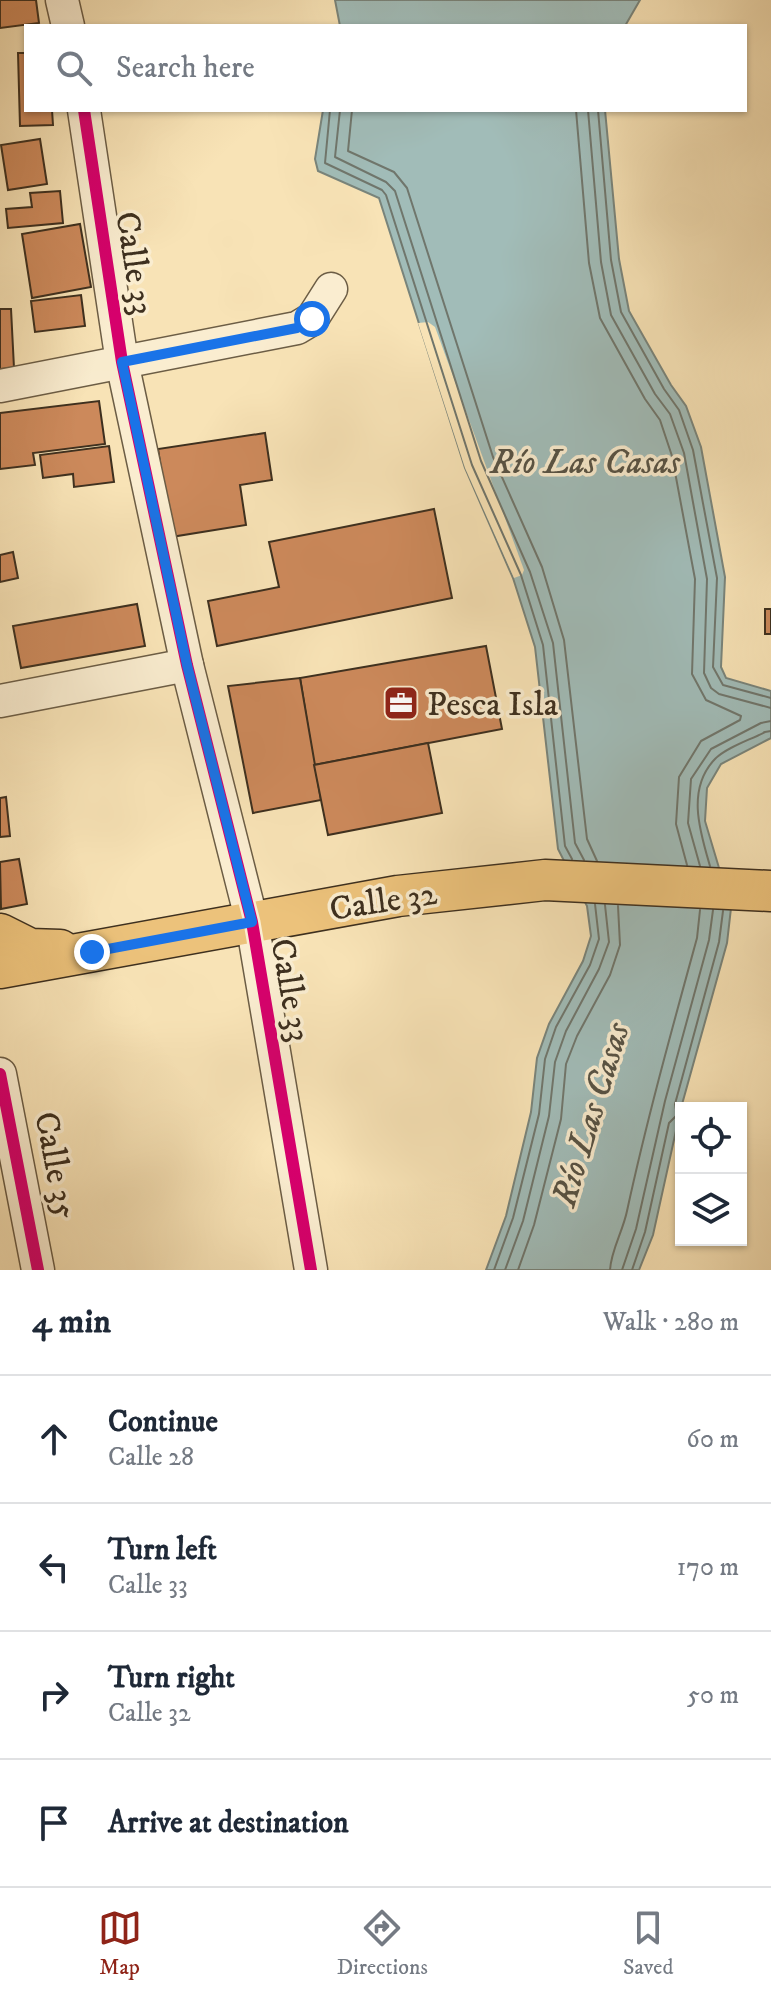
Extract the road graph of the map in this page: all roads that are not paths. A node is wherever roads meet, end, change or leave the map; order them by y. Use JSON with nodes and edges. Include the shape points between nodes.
{"nodes":[{"id":1,"x":62,"y":0,"type":"edge"},
{"id":2,"x":68,"y":24,"type":"edge"},
{"id":3,"x":84,"y":112,"type":"edge"},
{"id":4,"x":331,"y":289,"type":"dead end"},
{"id":5,"x":122,"y":362,"type":"junction"},
{"id":6,"x":0,"y":386,"type":"edge"},
{"id":7,"x":187,"y":665,"type":"junction"},
{"id":8,"x":0,"y":701,"type":"edge"},
{"id":9,"x":763,"y":891,"type":"edge"},
{"id":10,"x":252,"y":922,"type":"junction"},
{"id":11,"x":0,"y":934,"type":"edge"},
{"id":12,"x":92,"y":952,"type":"junction"},
{"id":13,"x":0,"y":968,"type":"edge"},
{"id":14,"x":0,"y":1074,"type":"edge"},
{"id":15,"x":38,"y":1270,"type":"edge"},
{"id":16,"x":311,"y":1270,"type":"edge"}],
"edges":[{"from":1,"to":2,"type":"street"},
{"from":3,"to":5,"type":"street","name":"Calle 33"},
{"from":4,"to":5,"type":"street","via":[[312,319],[297,328]]},
{"from":5,"to":6,"type":"street"},
{"from":5,"to":7,"type":"street","name":"Calle 33"},
{"from":7,"to":8,"type":"street"},
{"from":7,"to":10,"type":"street","name":"Calle 33"},
{"from":9,"to":10,"type":"main road","name":"Calle 32","via":[[545,880],[398,896]]},
{"from":10,"to":12,"type":"main road","name":"Calle 32"},
{"from":10,"to":16,"type":"street","name":"Calle 33"},
{"from":11,"to":12,"type":"main road","via":[[30,949]]},
{"from":12,"to":13,"type":"main road","name":"Calle 32"},
{"from":14,"to":15,"type":"street","name":"Calle 35"}]}
